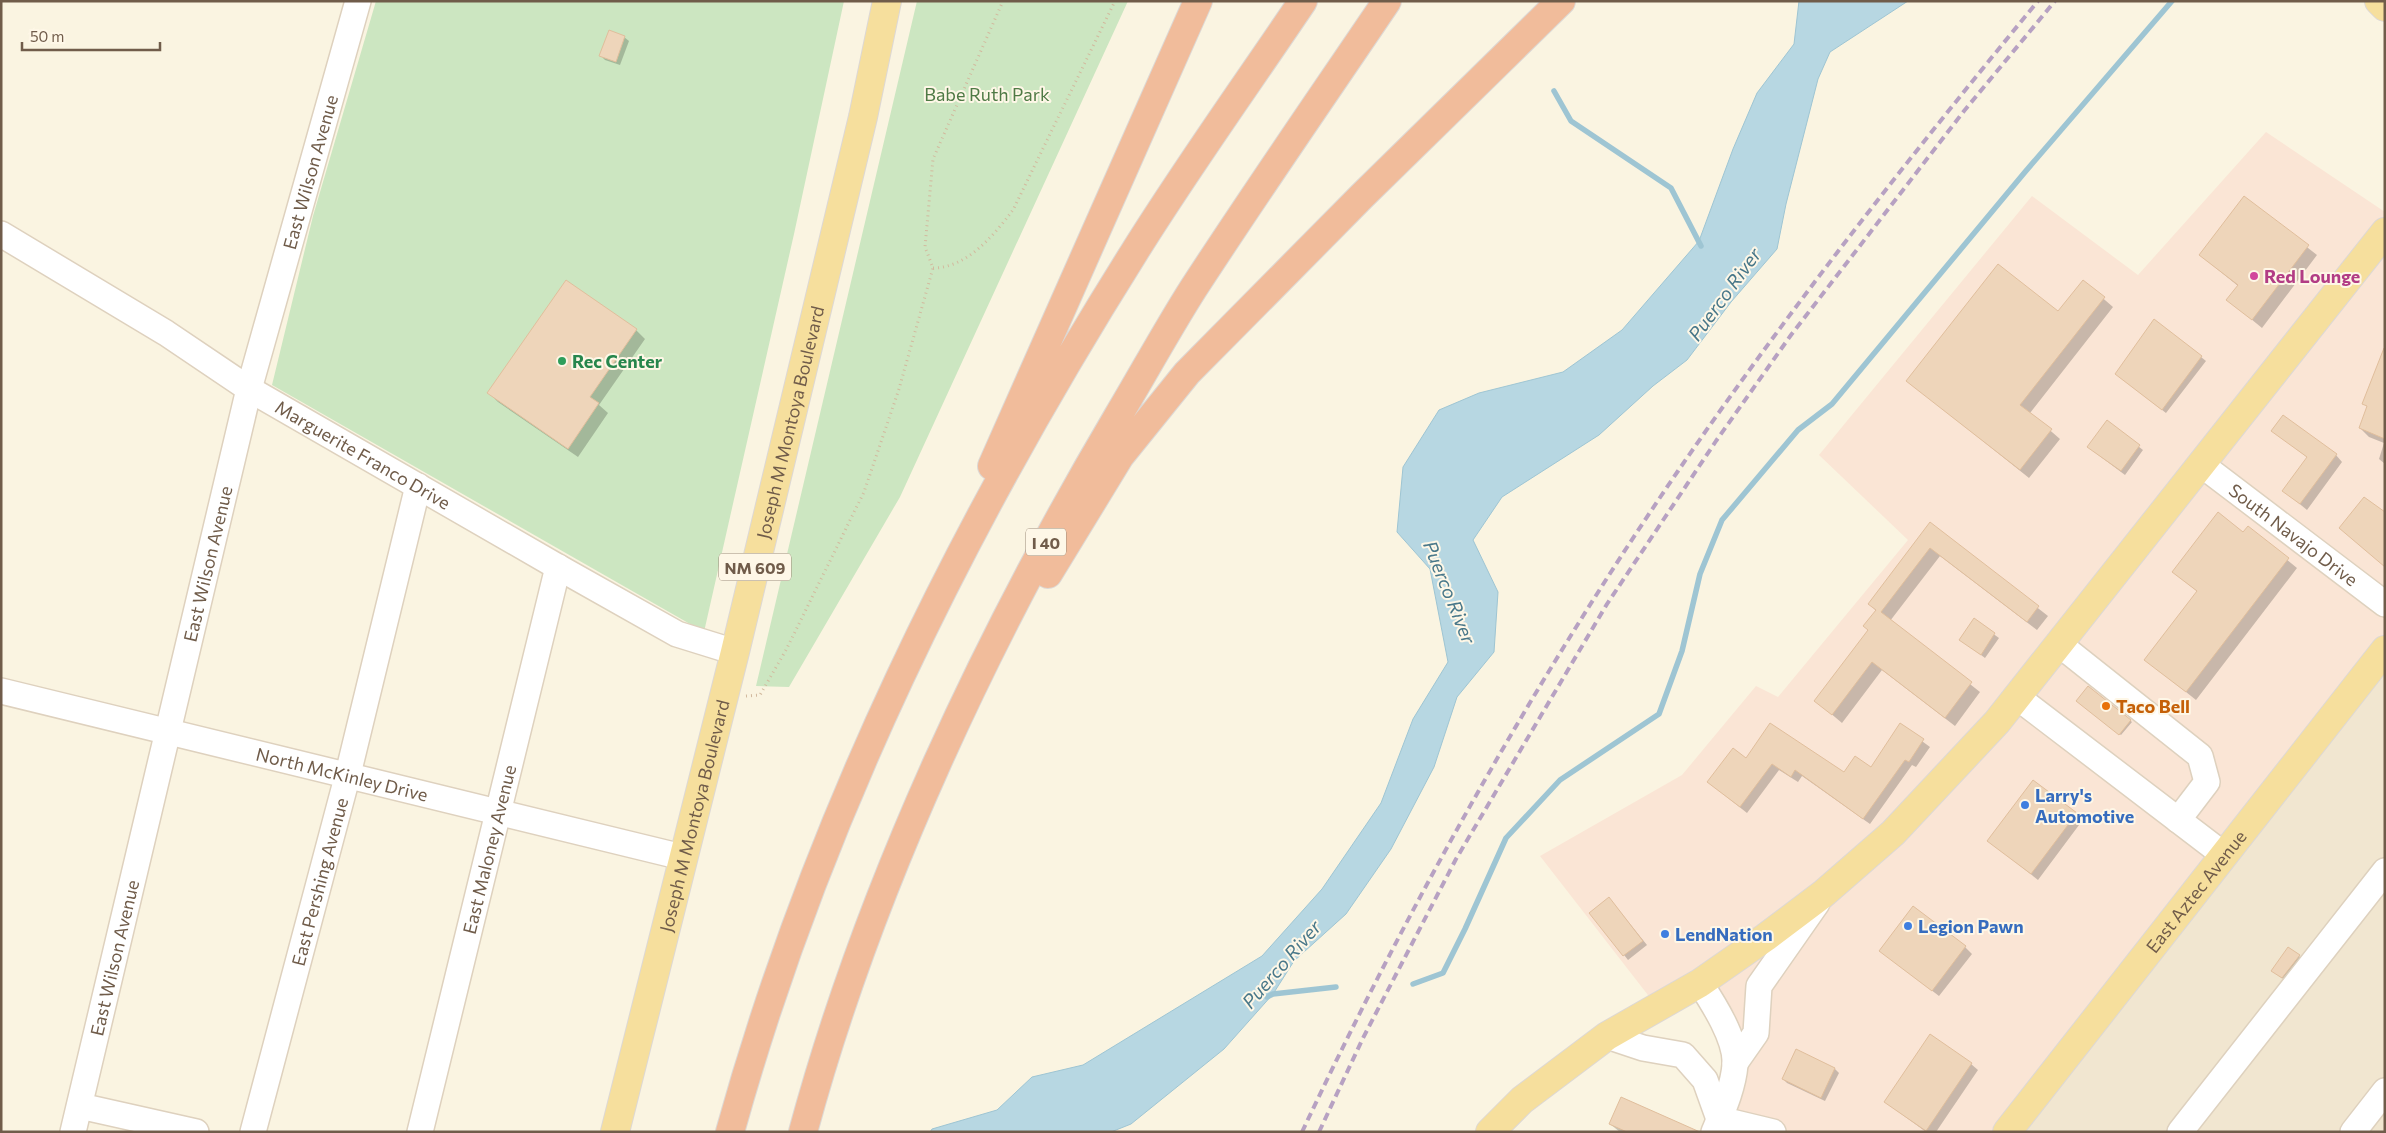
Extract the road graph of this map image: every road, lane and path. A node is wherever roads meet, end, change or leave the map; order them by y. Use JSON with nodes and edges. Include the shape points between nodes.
{"nodes":[{"id":1,"x":358,"y":1,"type":"edge"},
{"id":2,"x":887,"y":1,"type":"edge"},
{"id":3,"x":1003,"y":1,"type":"edge"},
{"id":4,"x":1115,"y":1,"type":"edge"},
{"id":5,"x":1198,"y":1,"type":"edge"},
{"id":6,"x":1303,"y":1,"type":"edge"},
{"id":7,"x":1387,"y":1,"type":"edge"},
{"id":8,"x":1561,"y":1,"type":"edge"},
{"id":9,"x":2379,"y":1,"type":"edge"},
{"id":10,"x":2385,"y":7,"type":"edge"},
{"id":11,"x":2385,"y":222,"type":"edge"},
{"id":12,"x":2385,"y":232,"type":"edge"},
{"id":13,"x":1,"y":234,"type":"edge"},
{"id":14,"x":933,"y":268,"type":"junction"},
{"id":15,"x":2355,"y":270,"type":"junction"},
{"id":16,"x":250,"y":388,"type":"junction"},
{"id":17,"x":2202,"y":465,"type":"junction"},
{"id":18,"x":418,"y":486,"type":"junction"},
{"id":19,"x":558,"y":567,"type":"junction"},
{"id":20,"x":2385,"y":604,"type":"edge"},
{"id":21,"x":2059,"y":644,"type":"junction"},
{"id":22,"x":2385,"y":650,"type":"edge"},
{"id":23,"x":735,"y":652,"type":"junction"},
{"id":24,"x":1,"y":691,"type":"edge"},
{"id":25,"x":2017,"y":697,"type":"junction"},
{"id":26,"x":723,"y":698,"type":"junction"},
{"id":27,"x":169,"y":731,"type":"junction"},
{"id":28,"x":952,"y":734,"type":"junction"},
{"id":29,"x":870,"y":739,"type":"junction"},
{"id":30,"x":348,"y":774,"type":"junction"},
{"id":31,"x":498,"y":812,"type":"junction"},
{"id":32,"x":2178,"y":820,"type":"junction"},
{"id":33,"x":2224,"y":855,"type":"junction"},
{"id":34,"x":682,"y":857,"type":"junction"},
{"id":35,"x":2385,"y":871,"type":"edge"},
{"id":36,"x":1823,"y":894,"type":"junction"},
{"id":37,"x":1700,"y":983,"type":"junction"},
{"id":38,"x":1607,"y":1036,"type":"junction"},
{"id":39,"x":1735,"y":1063,"type":"junction"},
{"id":40,"x":2385,"y":1091,"type":"edge"},
{"id":41,"x":80,"y":1106,"type":"junction"},
{"id":42,"x":1717,"y":1125,"type":"edge"},
{"id":43,"x":73,"y":1132,"type":"edge"},
{"id":44,"x":196,"y":1132,"type":"edge"},
{"id":45,"x":252,"y":1132,"type":"edge"},
{"id":46,"x":420,"y":1132,"type":"edge"},
{"id":47,"x":615,"y":1132,"type":"edge"},
{"id":48,"x":730,"y":1132,"type":"edge"},
{"id":49,"x":804,"y":1132,"type":"edge"},
{"id":50,"x":1490,"y":1132,"type":"edge"},
{"id":51,"x":1773,"y":1132,"type":"edge"},
{"id":52,"x":2007,"y":1132,"type":"edge"},
{"id":53,"x":2180,"y":1132,"type":"edge"},
{"id":54,"x":2352,"y":1132,"type":"edge"}],
"edges":[{"from":1,"to":16,"type":"street","name":"East Wilson Avenue"},
{"from":2,"to":23,"type":"main road","name":"Joseph M Montoya Boulevard","number":"NM 609","via":[[863,117]]},
{"from":3,"to":14,"type":"path","via":[[933,158],[925,247]]},
{"from":4,"to":14,"type":"path","via":[[1013,210],[993,236],[957,263]]},
{"from":5,"to":29,"type":"highway"},
{"from":6,"to":29,"type":"highway","via":[[1136,249],[1074,352],[947,578]]},
{"from":7,"to":28,"type":"highway","number":"I 40","via":[[1192,292],[1059,516]]},
{"from":8,"to":28,"type":"highway","via":[[1187,373],[1120,456]]},
{"from":9,"to":10,"type":"main road"},
{"from":11,"to":15,"type":"main road"},
{"from":12,"to":15,"type":"main road"},
{"from":13,"to":16,"type":"street","name":"Marguerite Franco Drive","via":[[166,333]]},
{"from":14,"to":26,"type":"path","via":[[899,389],[864,492],[786,650],[760,695]]},
{"from":15,"to":17,"type":"main road"},
{"from":16,"to":18,"type":"street","name":"Marguerite Franco Drive"},
{"from":16,"to":27,"type":"street","name":"East Wilson Avenue"},
{"from":17,"to":20,"type":"street","name":"South Navajo Drive"},
{"from":17,"to":21,"type":"main road"},
{"from":18,"to":19,"type":"street","name":"Marguerite Franco Drive"},
{"from":18,"to":30,"type":"street","name":"East Pershing Avenue"},
{"from":19,"to":23,"type":"street","name":"Marguerite Franco Drive","via":[[677,634]]},
{"from":19,"to":31,"type":"street","name":"East Maloney Avenue"},
{"from":21,"to":25,"type":"main road"},
{"from":21,"to":32,"type":"street","via":[[2200,756],[2207,782]]},
{"from":22,"to":33,"type":"main road","name":"East Aztec Avenue"},
{"from":23,"to":26,"type":"main road","name":"Joseph M Montoya Boulevard","number":"NM 609"},
{"from":24,"to":27,"type":"street","name":"North McKinley Drive"},
{"from":25,"to":32,"type":"street"},
{"from":25,"to":36,"type":"main road","via":[[1946,779],[1893,833]]},
{"from":26,"to":34,"type":"main road","name":"Joseph M Montoya Boulevard","number":"NM 609"},
{"from":27,"to":30,"type":"street","name":"North McKinley Drive"},
{"from":27,"to":41,"type":"street","name":"East Wilson Avenue"},
{"from":28,"to":49,"type":"highway","number":"I 40","via":[[901,851],[858,962]]},
{"from":29,"to":48,"type":"highway","via":[[791,937],[751,1055]]},
{"from":30,"to":31,"type":"street","name":"North McKinley Drive"},
{"from":30,"to":45,"type":"street","name":"East Pershing Avenue"},
{"from":31,"to":34,"type":"street","name":"North McKinley Drive"},
{"from":31,"to":46,"type":"street","name":"East Maloney Avenue"},
{"from":32,"to":33,"type":"street"},
{"from":33,"to":52,"type":"main road","name":"East Aztec Avenue"},
{"from":34,"to":47,"type":"main road","name":"Joseph M Montoya Boulevard","number":"NM 609"},
{"from":35,"to":53,"type":"street"},
{"from":36,"to":37,"type":"main road"},
{"from":36,"to":39,"type":"street","via":[[1758,986],[1756,1033]]},
{"from":37,"to":38,"type":"main road"},
{"from":37,"to":39,"type":"street","via":[[1720,1014]]},
{"from":38,"to":42,"type":"street","via":[[1643,1048],[1683,1055],[1705,1080]]},
{"from":38,"to":50,"type":"main road","via":[[1522,1100]]},
{"from":39,"to":42,"type":"street","via":[[1730,1092]]},
{"from":40,"to":54,"type":"street"},
{"from":41,"to":43,"type":"street","name":"East Wilson Avenue"},
{"from":41,"to":44,"type":"street"},
{"from":42,"to":51,"type":"street"}]}
